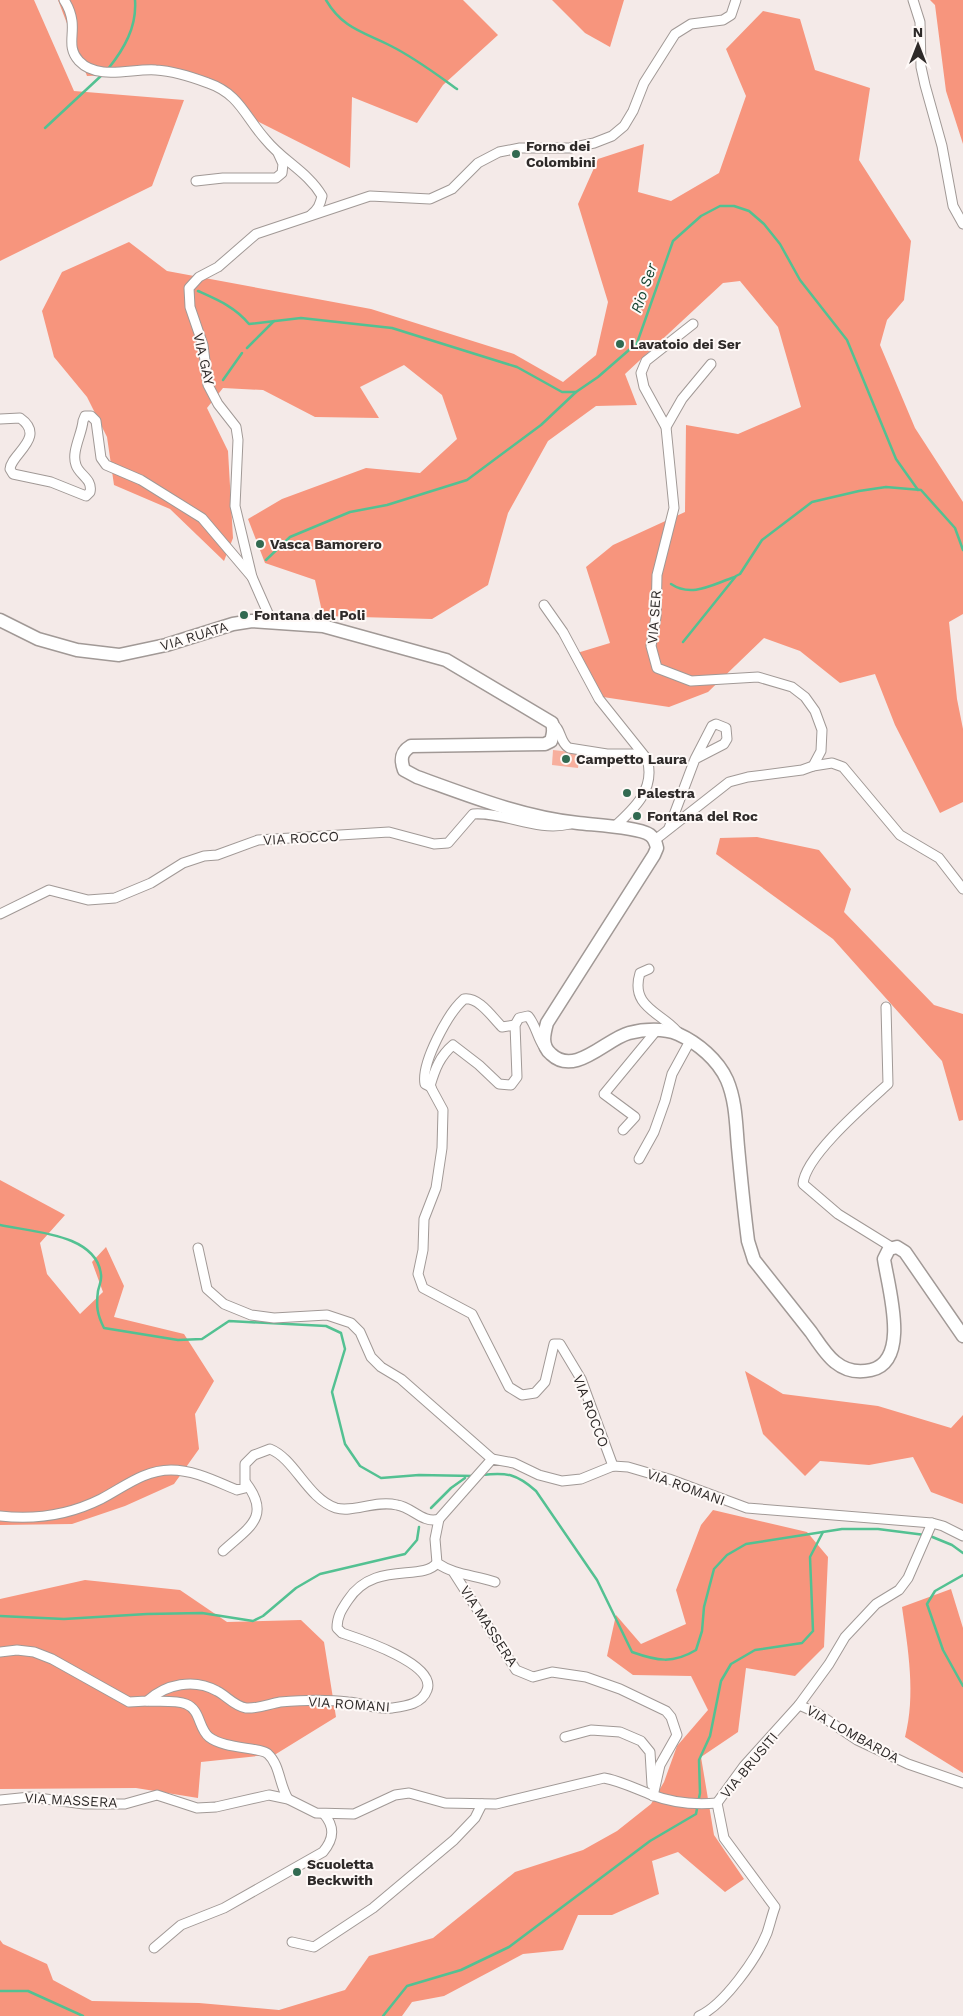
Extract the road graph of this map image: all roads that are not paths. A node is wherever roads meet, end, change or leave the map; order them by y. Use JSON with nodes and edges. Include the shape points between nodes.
{"nodes":[{"id":1,"x":64,"y":0,"type":"edge"},
{"id":2,"x":736,"y":0,"type":"edge"},
{"id":3,"x":913,"y":0,"type":"edge"},
{"id":4,"x":278,"y":150,"type":"junction"},
{"id":5,"x":196,"y":181,"type":"dead end"},
{"id":6,"x":309,"y":215,"type":"junction"},
{"id":7,"x":963,"y":224,"type":"edge"},
{"id":8,"x":693,"y":324,"type":"dead end"},
{"id":9,"x":711,"y":364,"type":"dead end"},
{"id":10,"x":0,"y":419,"type":"edge"},
{"id":11,"x":666,"y":427,"type":"junction"},
{"id":12,"x":252,"y":577,"type":"junction"},
{"id":13,"x":544,"y":605,"type":"dead end"},
{"id":14,"x":0,"y":620,"type":"edge"},
{"id":15,"x":271,"y":620,"type":"junction"},
{"id":16,"x":552,"y":724,"type":"junction"},
{"id":17,"x":646,"y":759,"type":"junction"},
{"id":18,"x":694,"y":760,"type":"dead end"},
{"id":19,"x":812,"y":766,"type":"junction"},
{"id":20,"x":575,"y":823,"type":"junction"},
{"id":21,"x":614,"y":827,"type":"junction"},
{"id":22,"x":669,"y":828,"type":"junction"},
{"id":23,"x":655,"y":840,"type":"junction"},
{"id":24,"x":963,"y":889,"type":"edge"},
{"id":25,"x":0,"y":914,"type":"edge"},
{"id":26,"x":649,"y":969,"type":"dead end"},
{"id":27,"x":886,"y":1007,"type":"dead end"},
{"id":28,"x":515,"y":1025,"type":"junction"},
{"id":29,"x":656,"y":1031,"type":"junction"},
{"id":30,"x":685,"y":1038,"type":"junction"},
{"id":31,"x":549,"y":1053,"type":"junction"},
{"id":32,"x":431,"y":1087,"type":"junction"},
{"id":33,"x":623,"y":1130,"type":"dead end"},
{"id":34,"x":639,"y":1158,"type":"dead end"},
{"id":35,"x":198,"y":1248,"type":"dead end"},
{"id":36,"x":893,"y":1248,"type":"junction"},
{"id":37,"x":963,"y":1336,"type":"edge"},
{"id":38,"x":492,"y":1459,"type":"junction"},
{"id":39,"x":613,"y":1466,"type":"junction"},
{"id":40,"x":246,"y":1483,"type":"junction"},
{"id":41,"x":0,"y":1516,"type":"edge"},
{"id":42,"x":439,"y":1518,"type":"junction"},
{"id":43,"x":931,"y":1525,"type":"junction"},
{"id":44,"x":963,"y":1536,"type":"edge"},
{"id":45,"x":223,"y":1551,"type":"dead end"},
{"id":46,"x":437,"y":1562,"type":"junction"},
{"id":47,"x":454,"y":1573,"type":"junction"},
{"id":48,"x":495,"y":1582,"type":"dead end"},
{"id":49,"x":0,"y":1652,"type":"edge"},
{"id":50,"x":147,"y":1701,"type":"junction"},
{"id":51,"x":799,"y":1705,"type":"junction"},
{"id":52,"x":565,"y":1737,"type":"dead end"},
{"id":53,"x":963,"y":1783,"type":"edge"},
{"id":54,"x":653,"y":1796,"type":"junction"},
{"id":55,"x":288,"y":1799,"type":"junction"},
{"id":56,"x":0,"y":1800,"type":"edge"},
{"id":57,"x":717,"y":1803,"type":"junction"},
{"id":58,"x":482,"y":1804,"type":"junction"},
{"id":59,"x":324,"y":1814,"type":"junction"},
{"id":60,"x":292,"y":1942,"type":"dead end"},
{"id":61,"x":154,"y":1948,"type":"dead end"},
{"id":62,"x":700,"y":2016,"type":"edge"}],
"edges":[{"from":1,"to":4,"type":"street","via":[[72,20],[70,43],[79,61],[89,68],[108,72],[156,70],[208,83],[233,97],[266,141]]},
{"from":2,"to":6,"type":"street","name":"VIA GAY","via":[[731,14],[723,20],[691,24],[674,34],[644,82],[624,126],[612,136],[570,148],[520,148],[500,152],[478,163],[452,189],[430,199],[370,196]]},
{"from":3,"to":7,"type":"street","via":[[920,22],[925,85],[953,206]]},
{"from":4,"to":5,"type":"street","via":[[283,164],[282,174],[276,178]]},
{"from":4,"to":6,"type":"street","via":[[308,176],[322,196],[318,209]]},
{"from":6,"to":12,"type":"street","name":"VIA GAY","via":[[256,234],[218,268],[199,277],[190,288],[190,307],[203,345],[208,385],[236,427],[235,506]]},
{"from":8,"to":11,"type":"street","name":"VIA SER","via":[[646,361],[640,373]]},
{"from":9,"to":11,"type":"street","via":[[682,399]]},
{"from":10,"to":12,"type":"street","via":[[20,418],[28,430],[28,443],[11,463],[10,472],[51,482],[86,496],[90,485],[76,465],[75,455],[83,421],[86,416],[91,416],[96,421],[101,458],[106,465],[141,480],[202,518]]},
{"from":11,"to":19,"type":"street","name":"VIA SER","via":[[674,508],[657,575],[656,617],[650,646],[657,668],[691,681],[758,677],[792,687],[815,711],[822,730],[821,751]]},
{"from":12,"to":15,"type":"street","name":"VIA GAY"},
{"from":13,"to":17,"type":"street","via":[[563,632],[599,699]]},
{"from":14,"to":15,"type":"street","name":"VIA RUATA","via":[[46,641],[77,650],[119,655],[166,645],[233,624]]},
{"from":15,"to":16,"type":"street","name":"VIA RUATA","via":[[331,628],[446,660]]},
{"from":16,"to":17,"type":"street","via":[[559,729],[564,745],[569,748],[607,754],[638,754]]},
{"from":16,"to":20,"type":"street","name":"VIA ROCCO","via":[[552,737],[545,744],[411,746],[404,750],[402,764],[404,770],[417,777],[497,805],[536,817]]},
{"from":17,"to":21,"type":"street","via":[[650,778],[647,788],[633,810]]},
{"from":18,"to":22,"type":"street"},
{"from":19,"to":22,"type":"street","via":[[729,782]]},
{"from":19,"to":24,"type":"street","via":[[832,763],[843,767],[900,835],[938,858]]},
{"from":20,"to":21,"type":"street","name":"VIA ROCCO"},
{"from":20,"to":25,"type":"street","name":"VIA ROCCO","via":[[556,827],[487,813],[473,814],[448,843],[434,844],[390,832],[258,840],[183,863],[151,883],[116,898],[88,900],[49,890]]},
{"from":21,"to":23,"type":"street","name":"VIA ROCCO","via":[[649,834]]},
{"from":22,"to":23,"type":"street"},
{"from":23,"to":31,"type":"street","via":[[657,848],[654,855],[548,1023],[544,1044]]},
{"from":26,"to":30,"type":"street","via":[[640,973],[639,978],[646,1008],[674,1026]]},
{"from":27,"to":36,"type":"street","via":[[888,1084],[832,1138],[804,1174],[803,1184],[838,1214]]},
{"from":28,"to":31,"type":"street","name":"VIA ROCCO","via":[[519,1018],[528,1016],[537,1037]]},
{"from":28,"to":32,"type":"street","name":"VIA ROCCO","via":[[502,1027],[477,1002],[464,999],[437,1038],[423,1076],[424,1084]]},
{"from":28,"to":32,"type":"street","via":[[517,1077],[511,1085],[499,1084],[453,1045],[436,1067]]},
{"from":29,"to":30,"type":"street","via":[[671,1032]]},
{"from":29,"to":31,"type":"street","via":[[643,1030],[622,1035],[576,1060],[566,1061]]},
{"from":29,"to":33,"type":"street","via":[[604,1094],[635,1117]]},
{"from":30,"to":34,"type":"street","via":[[654,1132]]},
{"from":30,"to":36,"type":"street","via":[[703,1049],[726,1079],[734,1102],[748,1242],[754,1260],[834,1361],[854,1372],[875,1369],[890,1355],[895,1344],[895,1324],[884,1259]]},
{"from":32,"to":39,"type":"street","name":"VIA ROCCO","via":[[443,1110],[442,1148],[436,1188],[424,1219],[418,1274],[423,1288],[472,1314],[509,1387],[522,1395],[535,1393],[545,1382],[554,1344],[560,1344],[581,1379]]},
{"from":35,"to":38,"type":"street","via":[[207,1289],[224,1304],[251,1315],[274,1318],[327,1315],[352,1323],[381,1367],[401,1378]]},
{"from":36,"to":37,"type":"street","via":[[905,1252]]},
{"from":38,"to":39,"type":"street","via":[[514,1463],[562,1481],[581,1479]]},
{"from":38,"to":42,"type":"street"},
{"from":39,"to":43,"type":"street","name":"VIA ROMANI","via":[[669,1479],[747,1508]]},
{"from":40,"to":41,"type":"street","via":[[245,1488],[237,1490],[191,1472],[149,1472],[69,1512],[41,1517]]},
{"from":40,"to":42,"type":"street","via":[[244,1468],[248,1460],[270,1449],[317,1496],[332,1506],[346,1509],[388,1503],[406,1507],[430,1520]]},
{"from":40,"to":45,"type":"street","via":[[258,1500],[257,1513],[249,1527]]},
{"from":42,"to":46,"type":"street","via":[[435,1539]]},
{"from":43,"to":44,"type":"street","name":"VIA ROMANI","via":[[943,1526]]},
{"from":43,"to":51,"type":"street","name":"VIA BRUSITI","via":[[908,1578],[899,1590],[876,1604],[845,1638]]},
{"from":46,"to":47,"type":"street"},
{"from":46,"to":50,"type":"street","name":"VIA ROMANI","via":[[421,1571],[394,1573],[364,1582],[355,1589],[337,1617],[337,1628],[342,1633],[391,1652],[422,1670],[428,1686],[416,1702],[376,1709],[350,1702],[307,1700],[246,1708],[232,1703],[218,1691],[191,1685],[174,1685]]},
{"from":47,"to":48,"type":"street"},
{"from":47,"to":54,"type":"street","name":"VIA MASSERA","via":[[516,1670],[533,1677],[552,1672],[586,1677],[666,1711],[677,1735],[660,1765]]},
{"from":49,"to":50,"type":"street","via":[[34,1652],[129,1702]]},
{"from":50,"to":55,"type":"street","via":[[183,1703],[194,1708],[209,1737],[226,1745],[266,1752],[277,1764],[281,1788]]},
{"from":51,"to":53,"type":"street","name":"VIA LOMBARDA","via":[[818,1713],[858,1740],[908,1764]]},
{"from":51,"to":57,"type":"street","name":"VIA BRUSITI","via":[[744,1766]]},
{"from":52,"to":54,"type":"street","via":[[591,1730],[620,1732],[642,1741],[650,1752]]},
{"from":54,"to":57,"type":"street","name":"VIA MASSERA","via":[[686,1804]]},
{"from":54,"to":58,"type":"street","name":"VIA MASSERA","via":[[620,1781],[604,1778],[496,1804]]},
{"from":55,"to":56,"type":"street","name":"VIA MASSERA","via":[[269,1794],[216,1807],[197,1808],[157,1794],[125,1804],[84,1804],[30,1797]]},
{"from":55,"to":59,"type":"street","name":"VIA MASSERA"},
{"from":57,"to":62,"type":"street","name":"VIA BRUSITI","via":[[724,1838],[775,1907],[766,1934],[742,1976],[709,2012]]},
{"from":58,"to":59,"type":"street","name":"VIA MASSERA","via":[[445,1803],[409,1793],[395,1795],[354,1814]]},
{"from":58,"to":60,"type":"street","via":[[476,1818],[454,1840],[373,1908],[314,1948]]},
{"from":59,"to":61,"type":"street","via":[[331,1822],[333,1832],[330,1844],[323,1852],[224,1908],[181,1925]]}]}
